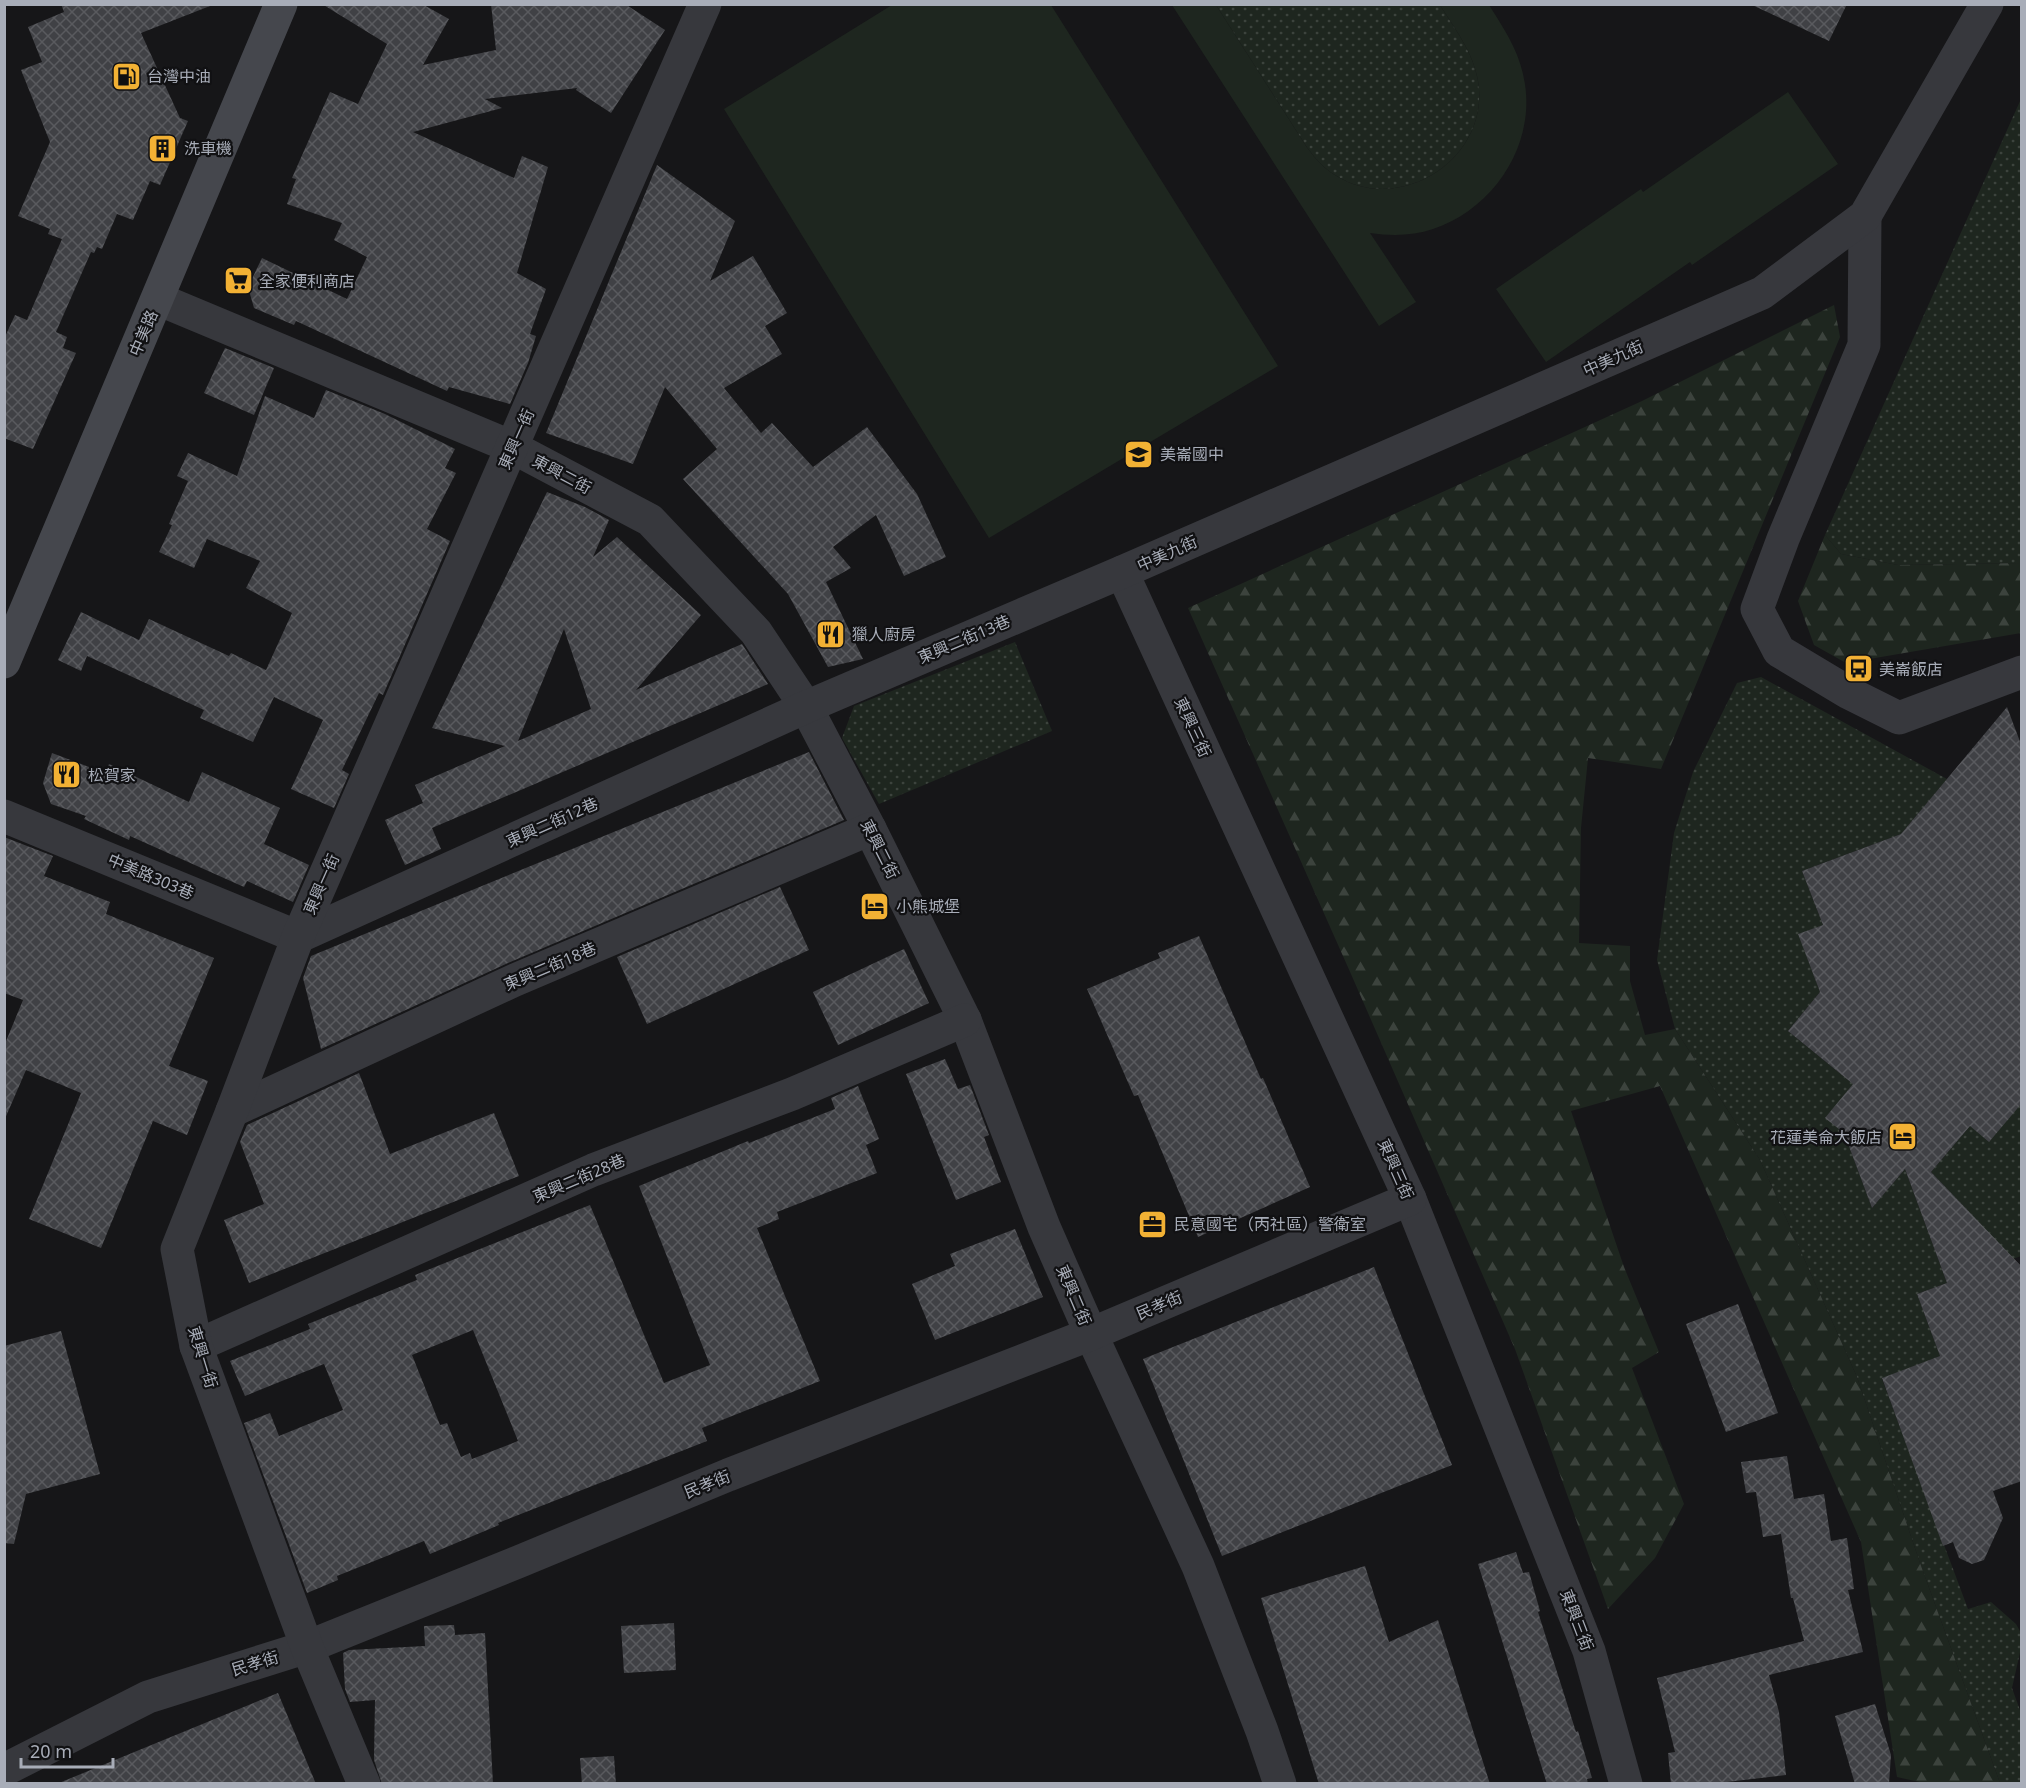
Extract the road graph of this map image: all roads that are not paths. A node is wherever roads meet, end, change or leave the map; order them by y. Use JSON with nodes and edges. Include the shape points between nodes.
{"nodes":[{"id":1,"x":281,"y":4,"type":"edge"},
{"id":2,"x":705,"y":4,"type":"edge"},
{"id":3,"x":1987,"y":4,"type":"edge"},
{"id":4,"x":1865,"y":216,"type":"junction"},
{"id":5,"x":158,"y":299,"type":"junction"},
{"id":6,"x":512,"y":447,"type":"junction"},
{"id":7,"x":1122,"y":572,"type":"junction"},
{"id":8,"x":4,"y":662,"type":"edge"},
{"id":9,"x":2022,"y":672,"type":"edge"},
{"id":10,"x":807,"y":706,"type":"junction"},
{"id":11,"x":4,"y":816,"type":"edge"},
{"id":12,"x":870,"y":829,"type":"junction"},
{"id":13,"x":298,"y":937,"type":"junction"},
{"id":14,"x":965,"y":1020,"type":"junction"},
{"id":15,"x":232,"y":1111,"type":"junction"},
{"id":16,"x":1410,"y":1199,"type":"junction"},
{"id":17,"x":1091,"y":1334,"type":"junction"},
{"id":18,"x":196,"y":1346,"type":"junction"},
{"id":19,"x":307,"y":1647,"type":"junction"},
{"id":20,"x":4,"y":1770,"type":"edge"},
{"id":21,"x":364,"y":1784,"type":"edge"},
{"id":22,"x":1280,"y":1784,"type":"edge"},
{"id":23,"x":1626,"y":1784,"type":"edge"}],
"edges":[{"from":1,"to":5,"type":"street","name":"中美路"},
{"from":2,"to":6,"type":"street","name":"東興一街"},
{"from":3,"to":4,"type":"street","name":"中美九街"},
{"from":4,"to":7,"type":"street","name":"中美九街","via":[[1762,293]]},
{"from":4,"to":9,"type":"street","via":[[1864,345],[1757,609],[1779,651],[1899,718]]},
{"from":5,"to":6,"type":"street","name":"東興二街"},
{"from":5,"to":8,"type":"street","name":"中美路"},
{"from":6,"to":10,"type":"street","name":"東興二街","via":[[650,520],[756,632]]},
{"from":6,"to":13,"type":"street","name":"東興一街"},
{"from":7,"to":10,"type":"street","name":"東興二街13巷"},
{"from":7,"to":16,"type":"street","name":"東興三街"},
{"from":10,"to":12,"type":"street","name":"東興二街"},
{"from":10,"to":13,"type":"street","name":"東興二街12巷"},
{"from":11,"to":13,"type":"street","name":"中美路303巷"},
{"from":12,"to":14,"type":"street","name":"東興二街"},
{"from":12,"to":15,"type":"street","name":"東興二街18巷","via":[[515,980]]},
{"from":13,"to":15,"type":"street","name":"東興一街"},
{"from":14,"to":17,"type":"street","name":"東興二街","via":[[1044,1227]]},
{"from":14,"to":18,"type":"street","name":"東興二街28巷","via":[[792,1094],[593,1170]]},
{"from":15,"to":18,"type":"street","name":"東興一街","via":[[177,1249]]},
{"from":16,"to":17,"type":"street","name":"民孝街"},
{"from":16,"to":23,"type":"street","name":"東興三街","via":[[1589,1651]]},
{"from":17,"to":19,"type":"street","name":"民孝街","via":[[728,1475]]},
{"from":17,"to":22,"type":"street","name":"東興二街","via":[[1198,1566]]},
{"from":18,"to":19,"type":"street","name":"東興一街"},
{"from":19,"to":20,"type":"street","name":"民孝街","via":[[148,1697]]},
{"from":19,"to":21,"type":"street","name":"東興一街"}]}
